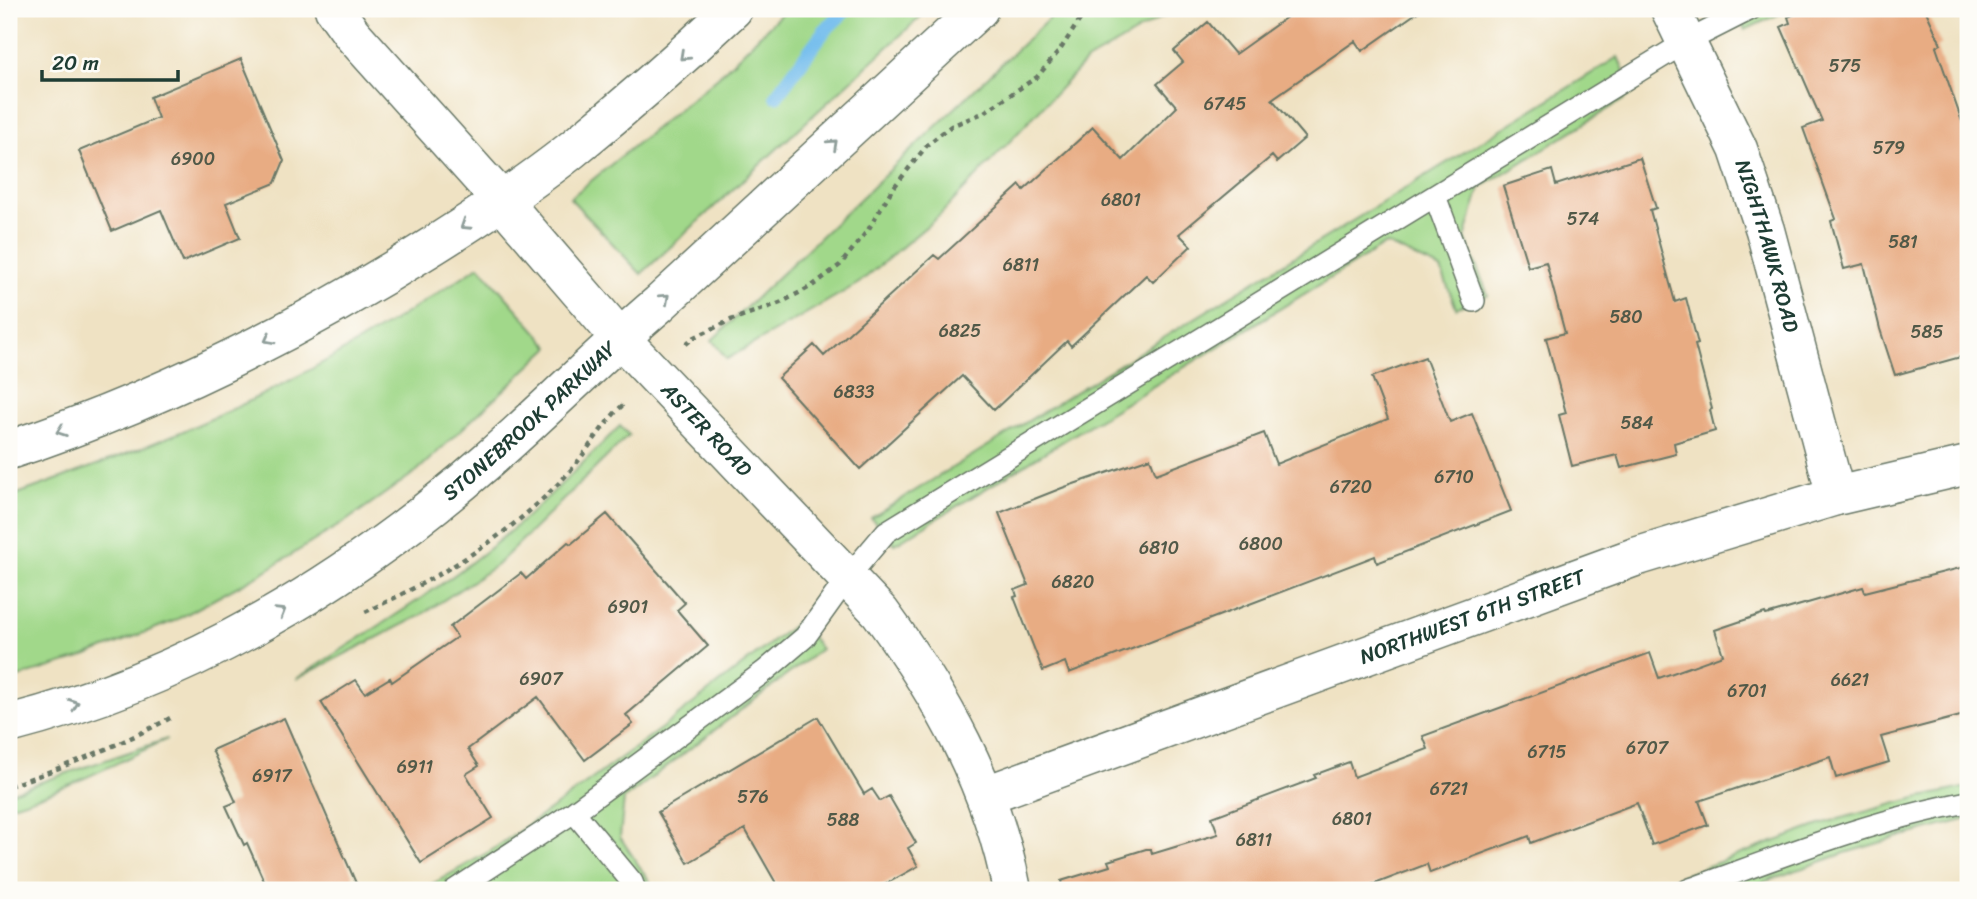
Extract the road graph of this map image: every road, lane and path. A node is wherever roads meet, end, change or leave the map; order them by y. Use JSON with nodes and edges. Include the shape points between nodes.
{"nodes":[{"id":1,"x":334,"y":9,"type":"edge"},
{"id":2,"x":733,"y":9,"type":"edge"},
{"id":3,"x":979,"y":9,"type":"edge"},
{"id":4,"x":1087,"y":9,"type":"edge"},
{"id":5,"x":1751,"y":9,"type":"edge"},
{"id":6,"x":1678,"y":25,"type":"edge"},
{"id":7,"x":1435,"y":196,"type":"junction"},
{"id":8,"x":502,"y":201,"type":"junction"},
{"id":9,"x":1474,"y":301,"type":"dead end"},
{"id":10,"x":619,"y":337,"type":"junction"},
{"id":11,"x":693,"y":338,"type":"dead end"},
{"id":12,"x":9,"y":450,"type":"edge"},
{"id":13,"x":1968,"y":465,"type":"edge"},
{"id":14,"x":1836,"y":496,"type":"junction"},
{"id":15,"x":848,"y":576,"type":"junction"},
{"id":16,"x":9,"y":724,"type":"edge"},
{"id":17,"x":986,"y":795,"type":"junction"},
{"id":18,"x":1968,"y":802,"type":"edge"},
{"id":19,"x":574,"y":812,"type":"junction"},
{"id":20,"x":455,"y":890,"type":"edge"},
{"id":21,"x":635,"y":890,"type":"edge"},
{"id":22,"x":1012,"y":890,"type":"edge"},
{"id":23,"x":1688,"y":890,"type":"edge"}],
"edges":[{"from":1,"to":8,"type":"street","name":"ASTER ROAD"},
{"from":2,"to":8,"type":"street","one_way":true,"via":[[668,70]]},
{"from":10,"to":3,"type":"street","name":"STONEBROOK PARKWAY","one_way":true},
{"from":4,"to":11,"type":"path","via":[[1037,77],[928,144],[840,265],[780,303]]},
{"from":5,"to":6,"type":"lane"},
{"from":6,"to":7,"type":"lane"},
{"from":6,"to":14,"type":"street","name":"NIGHTHAWK ROAD","via":[[1738,149],[1765,230]]},
{"from":7,"to":9,"type":"lane"},
{"from":7,"to":15,"type":"lane","via":[[886,532]]},
{"from":8,"to":10,"type":"street","name":"ASTER ROAD"},
{"from":8,"to":12,"type":"street","one_way":true,"via":[[379,280],[265,342],[130,406]]},
{"from":10,"to":15,"type":"street","name":"ASTER ROAD"},
{"from":16,"to":10,"type":"street","name":"STONEBROOK PARKWAY","one_way":true,"via":[[117,690],[196,657],[340,576],[411,525],[487,461]]},
{"from":13,"to":14,"type":"street","name":"NORTHWEST 6TH STREET"},
{"from":14,"to":17,"type":"street","name":"NORTHWEST 6TH STREET","via":[[1634,557]]},
{"from":15,"to":17,"type":"street","name":"ASTER ROAD","via":[[912,656],[944,708]]},
{"from":15,"to":19,"type":"lane","via":[[805,637]]},
{"from":17,"to":22,"type":"street","name":"ASTER ROAD"},
{"from":18,"to":23,"type":"lane","via":[[1840,835]]},
{"from":19,"to":20,"type":"lane"},
{"from":19,"to":21,"type":"lane"}]}
